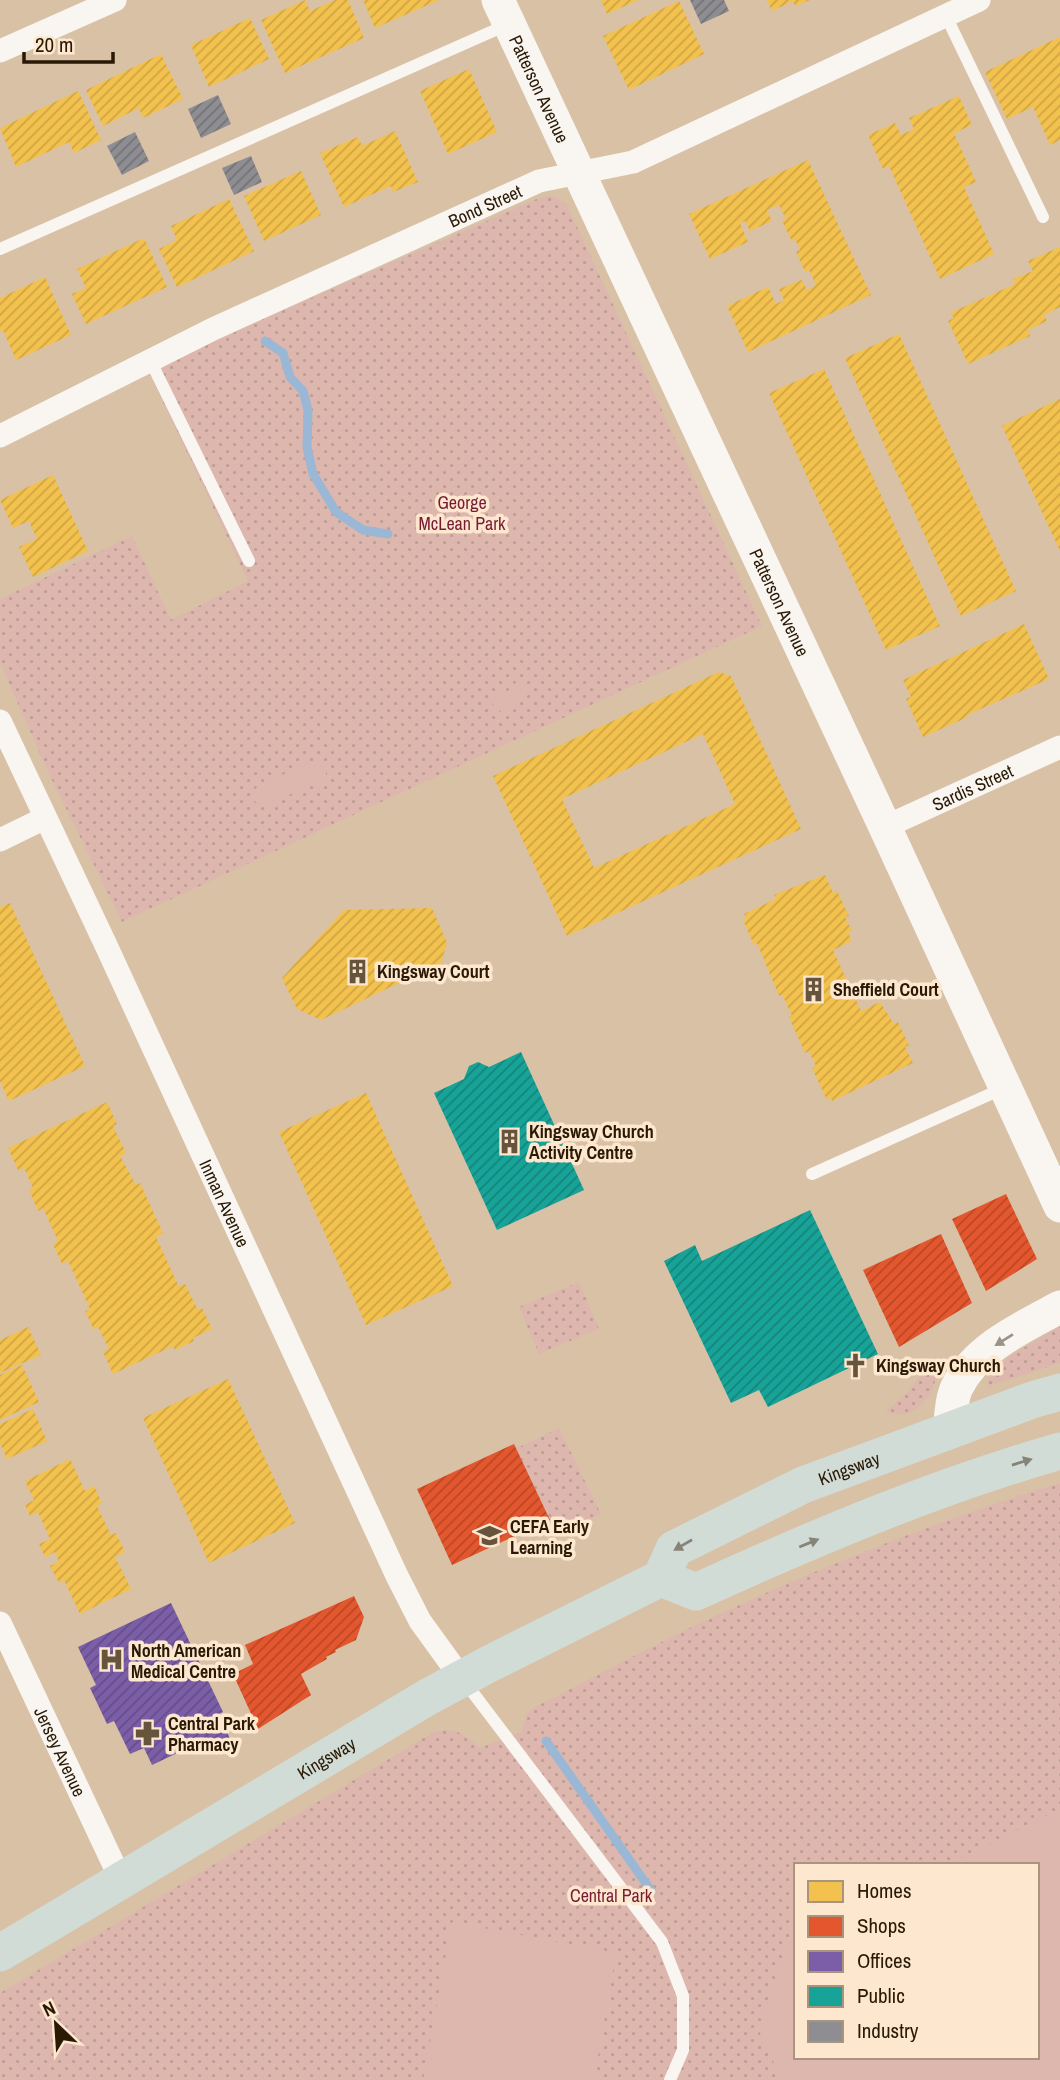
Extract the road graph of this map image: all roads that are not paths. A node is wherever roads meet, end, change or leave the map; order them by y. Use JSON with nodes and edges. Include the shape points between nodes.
{"nodes":[{"id":1,"x":116,"y":0,"type":"edge"},
{"id":2,"x":979,"y":0,"type":"edge"},
{"id":3,"x":504,"y":12,"type":"edge"},
{"id":4,"x":946,"y":16,"type":"junction"},
{"id":5,"x":0,"y":51,"type":"edge"},
{"id":6,"x":579,"y":172,"type":"junction"},
{"id":7,"x":1043,"y":217,"type":"dead end"},
{"id":8,"x":0,"y":249,"type":"edge"},
{"id":9,"x":150,"y":360,"type":"junction"},
{"id":10,"x":0,"y":436,"type":"edge"},
{"id":11,"x":249,"y":561,"type":"dead end"},
{"id":12,"x":0,"y":721,"type":"edge"},
{"id":13,"x":1060,"y":747,"type":"edge"},
{"id":14,"x":46,"y":818,"type":"junction"},
{"id":15,"x":885,"y":827,"type":"junction"},
{"id":16,"x":0,"y":839,"type":"edge"},
{"id":17,"x":1005,"y":1088,"type":"junction"},
{"id":18,"x":811,"y":1174,"type":"dead end"},
{"id":19,"x":1060,"y":1206,"type":"edge"},
{"id":20,"x":1060,"y":1307,"type":"edge"},
{"id":21,"x":1060,"y":1392,"type":"edge"},
{"id":22,"x":949,"y":1430,"type":"junction"},
{"id":23,"x":1060,"y":1451,"type":"edge"},
{"id":24,"x":661,"y":1578,"type":"junction"},
{"id":25,"x":0,"y":1623,"type":"edge"},
{"id":26,"x":462,"y":1679,"type":"junction"},
{"id":27,"x":121,"y":1880,"type":"junction"},
{"id":28,"x":0,"y":1953,"type":"edge"},
{"id":29,"x":670,"y":2080,"type":"edge"}],
"edges":[{"from":1,"to":5,"type":"street"},
{"from":2,"to":4,"type":"street","name":"Bond Street"},
{"from":3,"to":6,"type":"street","name":"Patterson Avenue"},
{"from":3,"to":8,"type":"lane"},
{"from":4,"to":6,"type":"street","name":"Bond Street","via":[[633,162]]},
{"from":4,"to":7,"type":"lane"},
{"from":6,"to":9,"type":"street","name":"Bond Street","via":[[540,181]]},
{"from":6,"to":15,"type":"street","name":"Patterson Avenue"},
{"from":9,"to":10,"type":"street","name":"Bond Street"},
{"from":9,"to":11,"type":"lane"},
{"from":12,"to":14,"type":"street","name":"Inman Avenue"},
{"from":13,"to":15,"type":"street","name":"Sardis Street"},
{"from":14,"to":16,"type":"street"},
{"from":14,"to":26,"type":"street","name":"Inman Avenue","via":[[393,1568],[421,1621]]},
{"from":15,"to":17,"type":"street","name":"Patterson Avenue"},
{"from":17,"to":18,"type":"lane"},
{"from":17,"to":19,"type":"street","name":"Patterson Avenue"},
{"from":20,"to":22,"type":"street","one_way":true,"via":[[985,1352],[968,1369],[955,1390]]},
{"from":21,"to":22,"type":"main road","name":"Kingsway"},
{"from":22,"to":24,"type":"main road","name":"Kingsway","one_way":true,"via":[[803,1485],[674,1549]]},
{"from":24,"to":23,"type":"main road","one_way":true,"via":[[696,1592],[875,1516]]},
{"from":24,"to":26,"type":"main road","name":"Kingsway"},
{"from":25,"to":27,"type":"street","name":"Jersey Avenue"},
{"from":26,"to":27,"type":"main road","name":"Kingsway"},
{"from":26,"to":29,"type":"lane","via":[[662,1942],[682,1996],[683,2050]]},
{"from":27,"to":28,"type":"main road","name":"Kingsway"}]}
